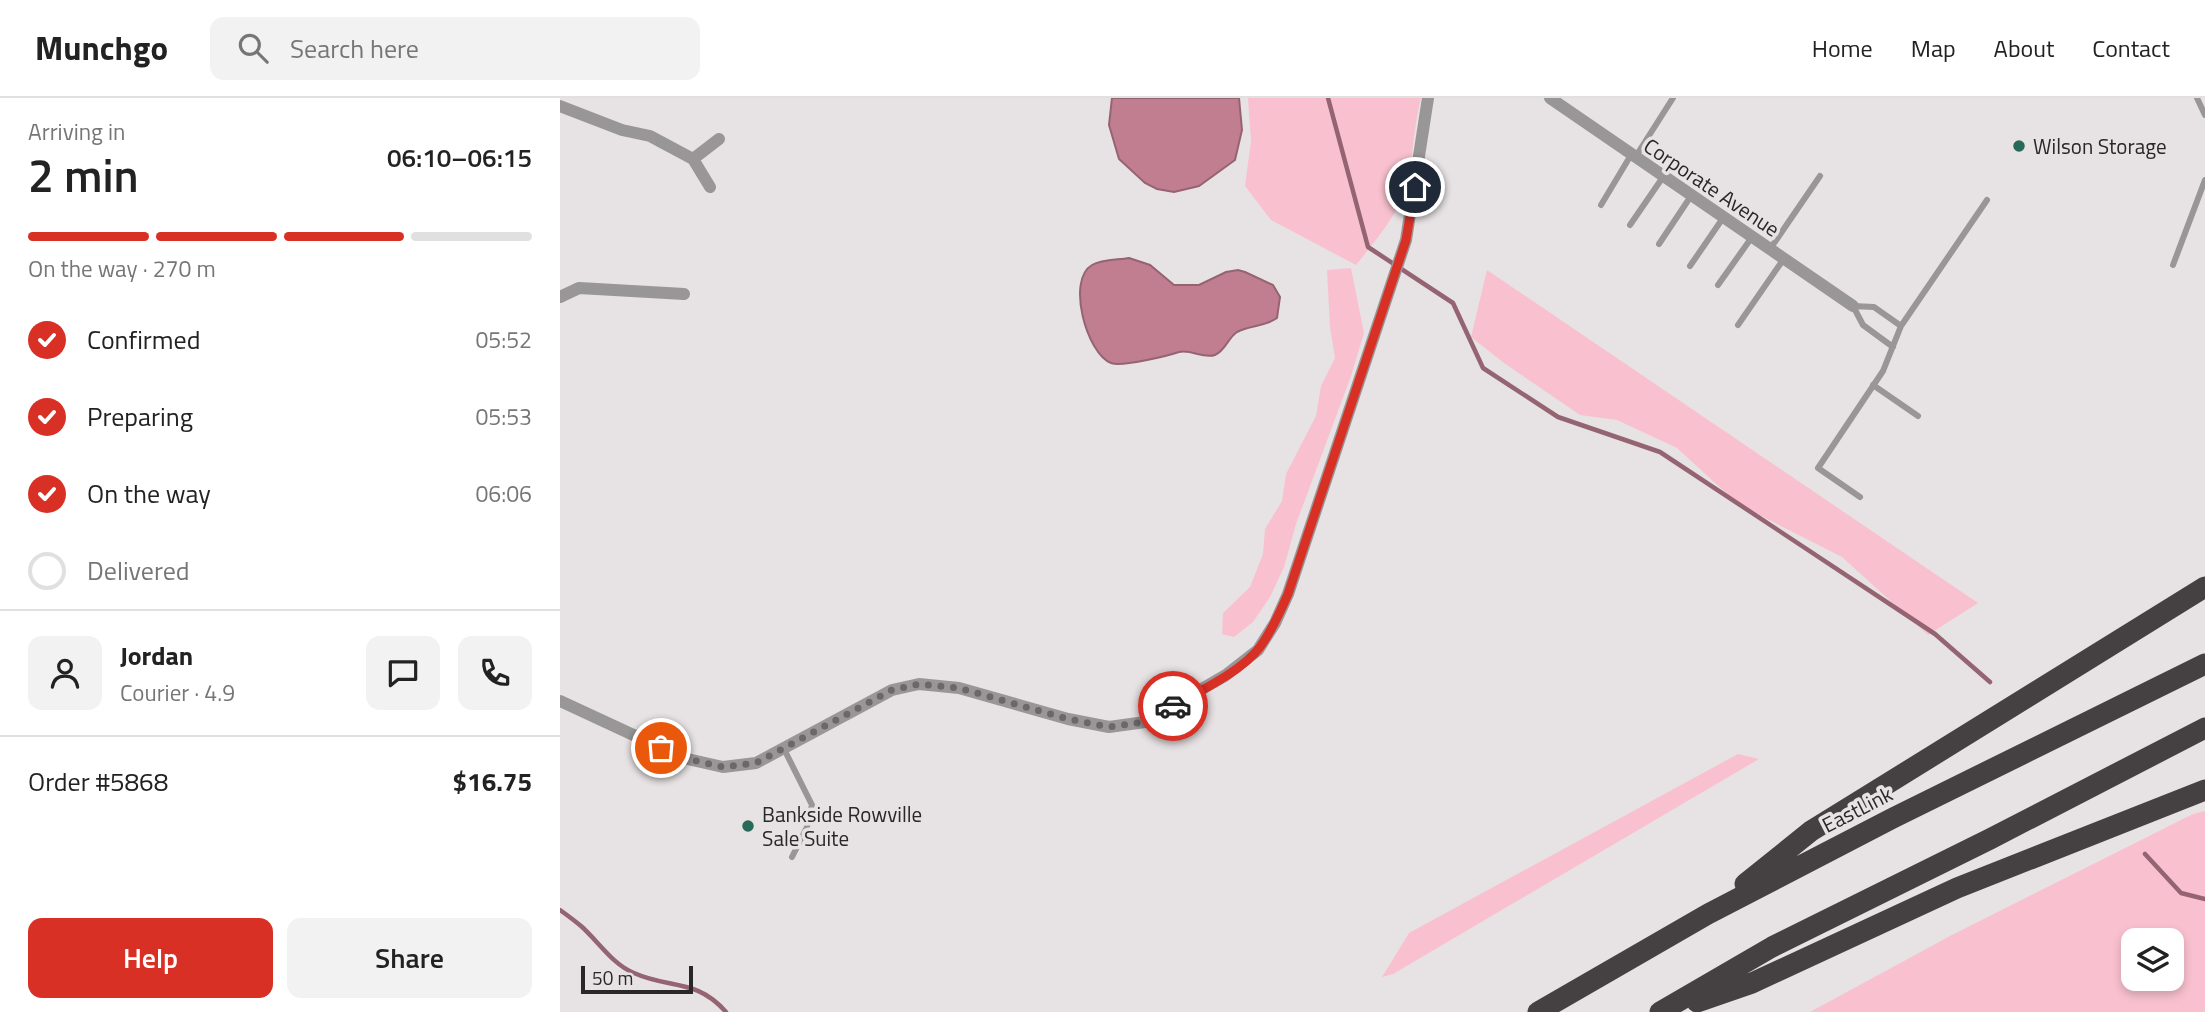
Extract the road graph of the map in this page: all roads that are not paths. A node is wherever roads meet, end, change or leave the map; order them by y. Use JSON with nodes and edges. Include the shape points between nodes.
{"nodes":[{"id":1,"x":1428,"y":98,"type":"edge"},
{"id":2,"x":1437,"y":98,"type":"edge"},
{"id":3,"x":1550,"y":98,"type":"edge"},
{"id":4,"x":1674,"y":98,"type":"edge"},
{"id":5,"x":2197,"y":98,"type":"edge"},
{"id":6,"x":560,"y":106,"type":"edge"},
{"id":7,"x":2205,"y":115,"type":"edge"},
{"id":8,"x":719,"y":139,"type":"dead end"},
{"id":9,"x":1421,"y":139,"type":"junction"},
{"id":10,"x":1633,"y":156,"type":"junction"},
{"id":11,"x":693,"y":159,"type":"junction"},
{"id":12,"x":1820,"y":176,"type":"dead end"},
{"id":13,"x":1663,"y":177,"type":"junction"},
{"id":14,"x":2205,"y":180,"type":"edge"},
{"id":15,"x":710,"y":187,"type":"dead end"},
{"id":16,"x":1691,"y":196,"type":"junction"},
{"id":17,"x":1987,"y":200,"type":"dead end"},
{"id":18,"x":1601,"y":205,"type":"dead end"},
{"id":19,"x":1723,"y":218,"type":"junction"},
{"id":20,"x":1630,"y":225,"type":"dead end"},
{"id":21,"x":1752,"y":237,"type":"junction"},
{"id":22,"x":1659,"y":244,"type":"dead end"},
{"id":23,"x":1770,"y":250,"type":"junction"},
{"id":24,"x":1783,"y":260,"type":"junction"},
{"id":25,"x":2172,"y":265,"type":"dead end"},
{"id":26,"x":1690,"y":266,"type":"dead end"},
{"id":27,"x":1718,"y":285,"type":"dead end"},
{"id":28,"x":684,"y":294,"type":"dead end"},
{"id":29,"x":560,"y":297,"type":"edge"},
{"id":30,"x":1853,"y":306,"type":"junction"},
{"id":31,"x":1738,"y":325,"type":"dead end"},
{"id":32,"x":1901,"y":326,"type":"junction"},
{"id":33,"x":1893,"y":347,"type":"junction"},
{"id":34,"x":1873,"y":385,"type":"junction"},
{"id":35,"x":1918,"y":416,"type":"dead end"},
{"id":36,"x":1860,"y":497,"type":"dead end"},
{"id":37,"x":2205,"y":587,"type":"edge"},
{"id":38,"x":2205,"y":664,"type":"edge"},
{"id":39,"x":560,"y":701,"type":"edge"},
{"id":40,"x":2205,"y":728,"type":"edge"},
{"id":41,"x":784,"y":749,"type":"junction"},
{"id":42,"x":2205,"y":790,"type":"edge"},
{"id":43,"x":792,"y":857,"type":"dead end"},
{"id":44,"x":1708,"y":914,"type":"junction"},
{"id":45,"x":1538,"y":1012,"type":"edge"},
{"id":46,"x":1660,"y":1012,"type":"edge"},
{"id":47,"x":1668,"y":1012,"type":"edge"}],
"edges":[{"from":1,"to":9,"type":"street"},
{"from":2,"to":9,"type":"street"},
{"from":3,"to":10,"type":"street","name":"Corporate Avenue"},
{"from":4,"to":10,"type":"lane"},
{"from":5,"to":7,"type":"lane"},
{"from":6,"to":11,"type":"street","via":[[650,136]]},
{"from":8,"to":11,"type":"street"},
{"from":9,"to":41,"type":"street","via":[[1406,240],[1385,307],[1292,581],[1258,650],[1226,675],[1145,722],[1109,727],[959,688],[919,684],[892,690]]},
{"from":10,"to":13,"type":"street","name":"Corporate Avenue"},
{"from":10,"to":18,"type":"lane"},
{"from":11,"to":15,"type":"street"},
{"from":12,"to":23,"type":"lane"},
{"from":13,"to":16,"type":"street","name":"Corporate Avenue"},
{"from":13,"to":20,"type":"lane"},
{"from":14,"to":25,"type":"lane"},
{"from":16,"to":19,"type":"street","name":"Corporate Avenue"},
{"from":16,"to":22,"type":"lane"},
{"from":17,"to":32,"type":"lane"},
{"from":19,"to":21,"type":"street","name":"Corporate Avenue"},
{"from":19,"to":26,"type":"lane"},
{"from":21,"to":23,"type":"street","name":"Corporate Avenue"},
{"from":21,"to":27,"type":"lane"},
{"from":23,"to":24,"type":"street","name":"Corporate Avenue"},
{"from":24,"to":30,"type":"street","name":"Corporate Avenue"},
{"from":24,"to":31,"type":"lane"},
{"from":28,"to":29,"type":"street","via":[[579,288]]},
{"from":30,"to":32,"type":"lane","via":[[1874,307]]},
{"from":30,"to":33,"type":"lane","via":[[1863,326]]},
{"from":32,"to":33,"type":"lane"},
{"from":33,"to":34,"type":"lane"},
{"from":34,"to":35,"type":"lane"},
{"from":34,"to":36,"type":"lane","via":[[1818,468]]},
{"from":37,"to":44,"type":"highway","via":[[1811,831]]},
{"from":38,"to":44,"type":"highway","name":"EastLink"},
{"from":39,"to":41,"type":"street","via":[[683,758],[723,767],[756,763]]},
{"from":40,"to":46,"type":"highway","via":[[1772,947]]},
{"from":41,"to":43,"type":"lane","via":[[812,805]]},
{"from":42,"to":47,"type":"highway","via":[[1957,888],[1752,983]]},
{"from":44,"to":45,"type":"highway","name":"EastLink"}]}
